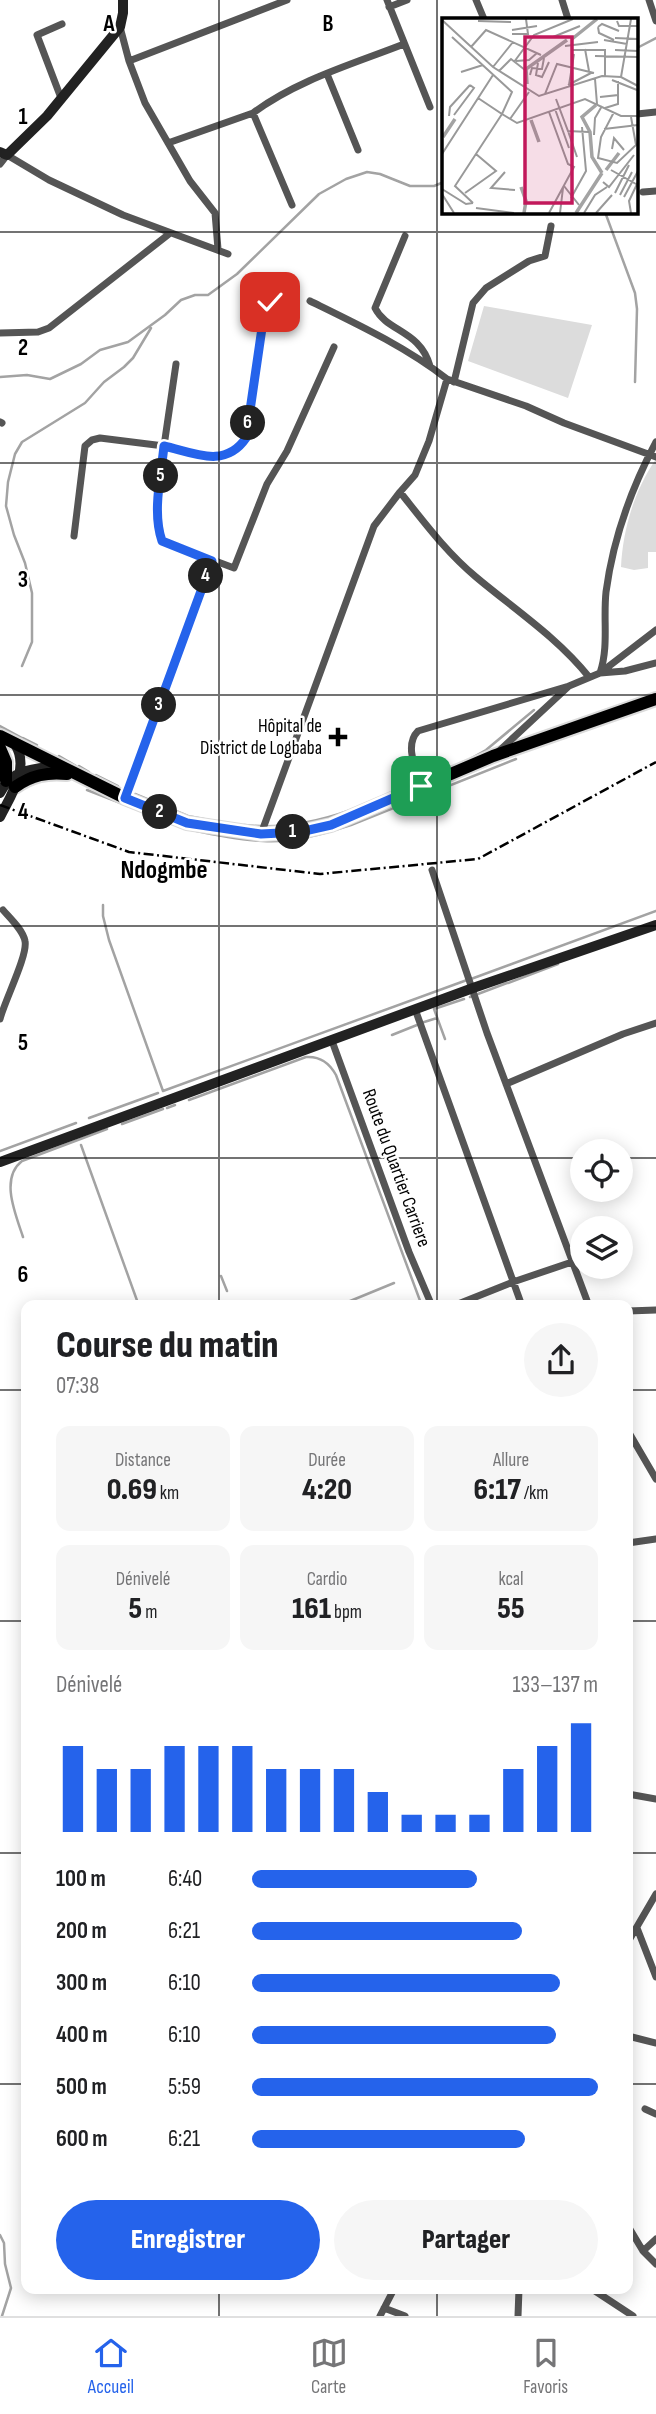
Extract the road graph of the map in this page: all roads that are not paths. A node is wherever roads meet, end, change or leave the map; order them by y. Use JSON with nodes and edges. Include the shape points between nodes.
{"nodes":[{"id":1,"x":123,"y":0,"type":"edge"},
{"id":2,"x":287,"y":0,"type":"edge"},
{"id":3,"x":407,"y":0,"type":"edge"},
{"id":4,"x":476,"y":0,"type":"edge"},
{"id":5,"x":562,"y":0,"type":"edge"},
{"id":6,"x":649,"y":0,"type":"edge"},
{"id":7,"x":388,"y":4,"type":"edge"},
{"id":8,"x":484,"y":18,"type":"edge"},
{"id":9,"x":568,"y":18,"type":"edge"},
{"id":10,"x":656,"y":21,"type":"edge"},
{"id":11,"x":62,"y":24,"type":"dead end"},
{"id":12,"x":120,"y":27,"type":"junction"},
{"id":13,"x":404,"y":44,"type":"junction"},
{"id":14,"x":129,"y":61,"type":"junction"},
{"id":15,"x":327,"y":74,"type":"junction"},
{"id":16,"x":61,"y":99,"type":"junction"},
{"id":17,"x":430,"y":107,"type":"dead end"},
{"id":18,"x":656,"y":111,"type":"edge"},
{"id":19,"x":253,"y":113,"type":"junction"},
{"id":20,"x":638,"y":114,"type":"edge"},
{"id":21,"x":168,"y":143,"type":"junction"},
{"id":22,"x":358,"y":150,"type":"dead end"},
{"id":23,"x":2,"y":157,"type":"edge"},
{"id":24,"x":643,"y":191,"type":"dead end"},
{"id":25,"x":656,"y":191,"type":"edge"},
{"id":26,"x":292,"y":205,"type":"dead end"},
{"id":27,"x":551,"y":226,"type":"dead end"},
{"id":28,"x":169,"y":233,"type":"junction"},
{"id":29,"x":405,"y":236,"type":"dead end"},
{"id":30,"x":218,"y":249,"type":"junction"},
{"id":31,"x":228,"y":254,"type":"dead end"},
{"id":32,"x":270,"y":302,"type":"dead end"},
{"id":33,"x":310,"y":302,"type":"dead end"},
{"id":34,"x":0,"y":333,"type":"edge"},
{"id":35,"x":334,"y":347,"type":"dead end"},
{"id":36,"x":176,"y":363,"type":"dead end"},
{"id":37,"x":430,"y":366,"type":"junction"},
{"id":38,"x":451,"y":380,"type":"junction"},
{"id":39,"x":656,"y":442,"type":"edge"},
{"id":40,"x":164,"y":446,"type":"junction"},
{"id":41,"x":652,"y":456,"type":"edge"},
{"id":42,"x":400,"y":492,"type":"junction"},
{"id":43,"x":74,"y":536,"type":"dead end"},
{"id":44,"x":212,"y":561,"type":"junction"},
{"id":45,"x":656,"y":630,"type":"edge"},
{"id":46,"x":656,"y":663,"type":"edge"},
{"id":47,"x":600,"y":673,"type":"junction"},
{"id":48,"x":589,"y":677,"type":"junction"},
{"id":49,"x":569,"y":686,"type":"junction"},
{"id":50,"x":656,"y":699,"type":"edge"},
{"id":51,"x":0,"y":736,"type":"edge"},
{"id":52,"x":15,"y":744,"type":"junction"},
{"id":53,"x":0,"y":748,"type":"edge"},
{"id":54,"x":494,"y":756,"type":"junction"},
{"id":55,"x":57,"y":766,"type":"junction"},
{"id":56,"x":20,"y":773,"type":"junction"},
{"id":57,"x":78,"y":776,"type":"junction"},
{"id":58,"x":11,"y":784,"type":"junction"},
{"id":59,"x":421,"y":786,"type":"junction"},
{"id":60,"x":0,"y":793,"type":"edge"},
{"id":61,"x":125,"y":798,"type":"junction"},
{"id":62,"x":0,"y":817,"type":"edge"},
{"id":63,"x":261,"y":834,"type":"junction"},
{"id":64,"x":432,"y":870,"type":"dead end"},
{"id":65,"x":3,"y":910,"type":"dead end"},
{"id":66,"x":656,"y":925,"type":"edge"},
{"id":67,"x":473,"y":988,"type":"junction"},
{"id":68,"x":415,"y":1009,"type":"junction"},
{"id":69,"x":0,"y":1019,"type":"edge"},
{"id":70,"x":656,"y":1023,"type":"edge"},
{"id":71,"x":332,"y":1041,"type":"junction"},
{"id":72,"x":506,"y":1084,"type":"junction"},
{"id":73,"x":0,"y":1162,"type":"edge"},
{"id":74,"x":570,"y":1257,"type":"edge"},
{"id":75,"x":570,"y":1263,"type":"edge"},
{"id":76,"x":579,"y":1279,"type":"edge"},
{"id":77,"x":513,"y":1282,"type":"junction"},
{"id":78,"x":429,"y":1300,"type":"edge"},
{"id":79,"x":468,"y":1300,"type":"edge"},
{"id":80,"x":520,"y":1300,"type":"edge"},
{"id":81,"x":587,"y":1300,"type":"edge"},
{"id":82,"x":656,"y":1310,"type":"edge"},
{"id":83,"x":633,"y":1311,"type":"edge"},
{"id":84,"x":633,"y":1440,"type":"edge"},
{"id":85,"x":656,"y":1479,"type":"edge"},
{"id":86,"x":656,"y":1539,"type":"edge"},
{"id":87,"x":633,"y":1542,"type":"edge"},
{"id":88,"x":633,"y":1795,"type":"edge"},
{"id":89,"x":656,"y":1799,"type":"edge"},
{"id":90,"x":656,"y":1894,"type":"edge"},
{"id":91,"x":637,"y":1928,"type":"junction"},
{"id":92,"x":633,"y":1934,"type":"edge"},
{"id":93,"x":656,"y":1977,"type":"edge"},
{"id":94,"x":633,"y":2037,"type":"edge"},
{"id":95,"x":656,"y":2043,"type":"edge"},
{"id":96,"x":645,"y":2109,"type":"dead end"},
{"id":97,"x":656,"y":2114,"type":"edge"},
{"id":98,"x":633,"y":2234,"type":"edge"},
{"id":99,"x":656,"y":2238,"type":"edge"},
{"id":100,"x":643,"y":2251,"type":"junction"},
{"id":101,"x":656,"y":2264,"type":"edge"},
{"id":102,"x":391,"y":2294,"type":"edge"},
{"id":103,"x":519,"y":2294,"type":"edge"},
{"id":104,"x":599,"y":2294,"type":"edge"},
{"id":105,"x":382,"y":2312,"type":"edge"},
{"id":106,"x":628,"y":2314,"type":"edge"},
{"id":107,"x":405,"y":2316,"type":"edge"},
{"id":108,"x":518,"y":2316,"type":"edge"}],
"edges":[{"from":1,"to":12,"type":"main road"},
{"from":2,"to":14,"type":"street"},
{"from":3,"to":7,"type":"street"},
{"from":4,"to":8,"type":"street"},
{"from":5,"to":9,"type":"street"},
{"from":6,"to":10,"type":"street"},
{"from":7,"to":13,"type":"street"},
{"from":11,"to":16,"type":"street","via":[[37,35]]},
{"from":12,"to":14,"type":"street"},
{"from":12,"to":16,"type":"main road"},
{"from":13,"to":15,"type":"street"},
{"from":13,"to":17,"type":"street"},
{"from":14,"to":21,"type":"street","via":[[145,103]]},
{"from":15,"to":19,"type":"street"},
{"from":15,"to":22,"type":"street"},
{"from":16,"to":23,"type":"main road"},
{"from":18,"to":20,"type":"street"},
{"from":19,"to":21,"type":"street"},
{"from":19,"to":26,"type":"street"},
{"from":21,"to":30,"type":"street","via":[[215,213]]},
{"from":23,"to":28,"type":"street"},
{"from":24,"to":25,"type":"street"},
{"from":27,"to":38,"type":"street","via":[[545,256],[486,288],[473,303]]},
{"from":28,"to":30,"type":"street"},
{"from":28,"to":34,"type":"street","via":[[49,328]]},
{"from":29,"to":37,"type":"street","via":[[375,308],[379,317],[417,342],[427,353]]},
{"from":30,"to":31,"type":"street"},
{"from":32,"to":40,"type":"street","via":[[246,438],[238,449],[226,456],[206,456]]},
{"from":33,"to":37,"type":"street"},
{"from":35,"to":44,"type":"street","via":[[267,484],[233,568]]},
{"from":36,"to":40,"type":"street"},
{"from":37,"to":38,"type":"street"},
{"from":38,"to":41,"type":"street"},
{"from":38,"to":42,"type":"street","via":[[415,475]]},
{"from":39,"to":41,"type":"street"},
{"from":40,"to":43,"type":"street","via":[[100,438],[85,446]]},
{"from":40,"to":44,"type":"street","via":[[158,512],[162,541]]},
{"from":41,"to":47,"type":"street","via":[[631,492],[620,526],[606,593],[606,653]]},
{"from":42,"to":48,"type":"street","via":[[443,546],[553,639]]},
{"from":42,"to":63,"type":"street","via":[[374,526]]},
{"from":44,"to":61,"type":"street"},
{"from":45,"to":47,"type":"street"},
{"from":46,"to":47,"type":"street"},
{"from":47,"to":48,"type":"street"},
{"from":48,"to":49,"type":"street"},
{"from":49,"to":54,"type":"street"},
{"from":49,"to":59,"type":"street","via":[[418,731],[410,745]]},
{"from":50,"to":54,"type":"main road"},
{"from":51,"to":52,"type":"main road"},
{"from":52,"to":55,"type":"main road"},
{"from":52,"to":56,"type":"main road"},
{"from":53,"to":58,"type":"main road"},
{"from":54,"to":59,"type":"main road"},
{"from":55,"to":56,"type":"main road"},
{"from":55,"to":57,"type":"main road"},
{"from":56,"to":58,"type":"main road"},
{"from":57,"to":58,"type":"main road","via":[[40,774]]},
{"from":57,"to":61,"type":"main road"},
{"from":58,"to":60,"type":"main road"},
{"from":58,"to":62,"type":"main road"},
{"from":59,"to":63,"type":"main road","via":[[331,825]]},
{"from":61,"to":63,"type":"main road","via":[[187,823]]},
{"from":64,"to":67,"type":"street"},
{"from":65,"to":69,"type":"street","via":[[23,935],[26,950]]},
{"from":66,"to":67,"type":"main road"},
{"from":67,"to":68,"type":"main road"},
{"from":67,"to":72,"type":"street"},
{"from":68,"to":71,"type":"main road"},
{"from":68,"to":77,"type":"street"},
{"from":70,"to":72,"type":"street"},
{"from":71,"to":73,"type":"main road"},
{"from":71,"to":78,"type":"street","name":"Route du Quartier Carriere"},
{"from":72,"to":74,"type":"street"},
{"from":75,"to":77,"type":"street"},
{"from":76,"to":81,"type":"street"},
{"from":77,"to":79,"type":"street"},
{"from":77,"to":80,"type":"street"},
{"from":82,"to":83,"type":"street"},
{"from":84,"to":85,"type":"street"},
{"from":86,"to":87,"type":"street"},
{"from":88,"to":89,"type":"street"},
{"from":90,"to":91,"type":"street"},
{"from":91,"to":92,"type":"street"},
{"from":91,"to":93,"type":"street"},
{"from":94,"to":95,"type":"street"},
{"from":96,"to":97,"type":"street"},
{"from":98,"to":100,"type":"street"},
{"from":99,"to":100,"type":"street"},
{"from":100,"to":101,"type":"street"},
{"from":102,"to":105,"type":"street"},
{"from":103,"to":108,"type":"street"},
{"from":104,"to":106,"type":"street"},
{"from":105,"to":107,"type":"street"}]}
